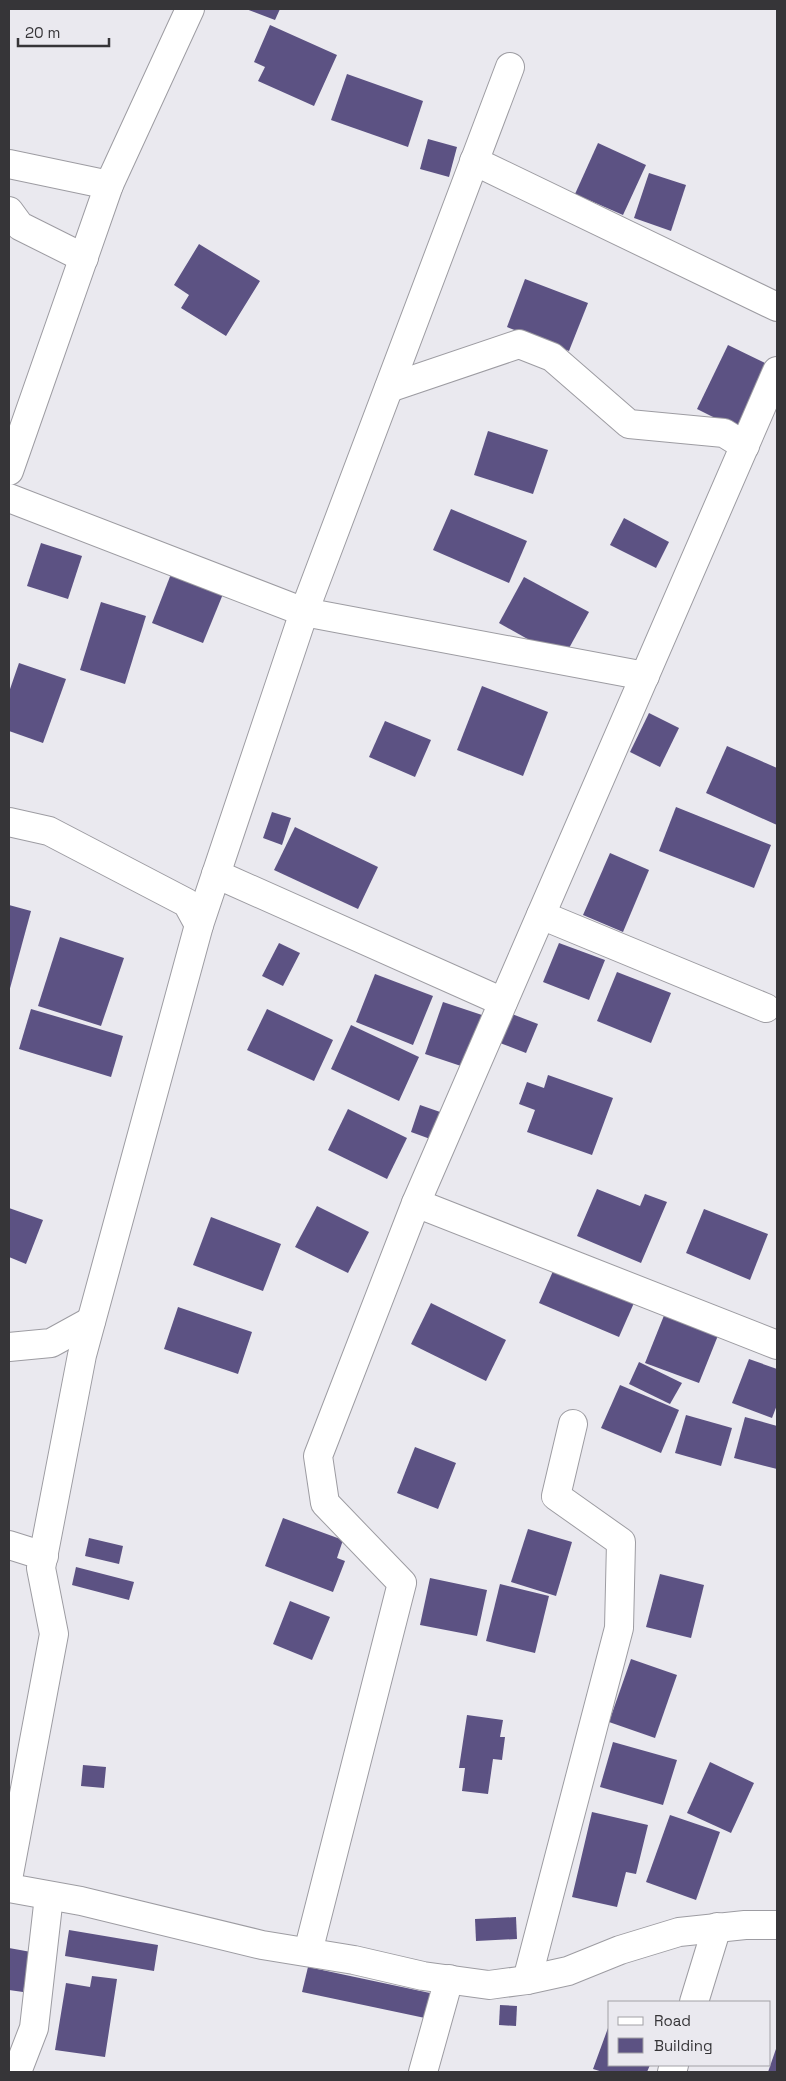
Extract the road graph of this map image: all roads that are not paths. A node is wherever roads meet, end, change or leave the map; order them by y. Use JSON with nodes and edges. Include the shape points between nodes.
{"nodes":[{"id":1,"x":190,"y":9,"type":"edge"},
{"id":2,"x":510,"y":67,"type":"dead end"},
{"id":3,"x":474,"y":161,"type":"junction"},
{"id":4,"x":9,"y":164,"type":"edge"},
{"id":5,"x":109,"y":185,"type":"junction"},
{"id":6,"x":9,"y":211,"type":"edge"},
{"id":7,"x":84,"y":258,"type":"junction"},
{"id":8,"x":777,"y":308,"type":"edge"},
{"id":9,"x":777,"y":371,"type":"edge"},
{"id":10,"x":389,"y":388,"type":"junction"},
{"id":11,"x":745,"y":446,"type":"junction"},
{"id":12,"x":9,"y":471,"type":"edge"},
{"id":13,"x":9,"y":498,"type":"edge"},
{"id":14,"x":304,"y":612,"type":"junction"},
{"id":15,"x":645,"y":676,"type":"junction"},
{"id":16,"x":9,"y":822,"type":"edge"},
{"id":17,"x":216,"y":874,"type":"junction"},
{"id":18,"x":541,"y":915,"type":"junction"},
{"id":19,"x":199,"y":925,"type":"junction"},
{"id":20,"x":503,"y":1002,"type":"junction"},
{"id":21,"x":766,"y":1008,"type":"dead end"},
{"id":22,"x":416,"y":1203,"type":"junction"},
{"id":23,"x":91,"y":1321,"type":"junction"},
{"id":24,"x":777,"y":1345,"type":"edge"},
{"id":25,"x":9,"y":1347,"type":"edge"},
{"id":26,"x":573,"y":1424,"type":"dead end"},
{"id":27,"x":9,"y":1545,"type":"edge"},
{"id":28,"x":44,"y":1556,"type":"junction"},
{"id":29,"x":9,"y":1874,"type":"edge"},
{"id":30,"x":9,"y":1888,"type":"edge"},
{"id":31,"x":49,"y":1896,"type":"junction"},
{"id":32,"x":777,"y":1925,"type":"edge"},
{"id":33,"x":717,"y":1927,"type":"junction"},
{"id":34,"x":308,"y":1952,"type":"junction"},
{"id":35,"x":449,"y":1979,"type":"junction"},
{"id":36,"x":527,"y":1980,"type":"junction"},
{"id":37,"x":694,"y":2001,"type":"edge"},
{"id":38,"x":17,"y":2072,"type":"edge"},
{"id":39,"x":422,"y":2072,"type":"edge"}],
"edges":[{"from":1,"to":5,"type":"street"},
{"from":2,"to":3,"type":"street"},
{"from":3,"to":8,"type":"street"},
{"from":3,"to":10,"type":"street"},
{"from":4,"to":5,"type":"street"},
{"from":5,"to":7,"type":"street"},
{"from":6,"to":7,"type":"street","via":[[20,226]]},
{"from":7,"to":12,"type":"street"},
{"from":9,"to":11,"type":"street"},
{"from":10,"to":11,"type":"street","via":[[519,344],[552,357],[629,424],[724,433]]},
{"from":10,"to":14,"type":"street"},
{"from":11,"to":15,"type":"street"},
{"from":13,"to":14,"type":"street"},
{"from":14,"to":15,"type":"street"},
{"from":14,"to":17,"type":"street"},
{"from":15,"to":18,"type":"street"},
{"from":16,"to":19,"type":"street","via":[[49,830],[187,903]]},
{"from":17,"to":19,"type":"street"},
{"from":17,"to":20,"type":"street"},
{"from":18,"to":20,"type":"street"},
{"from":18,"to":21,"type":"street"},
{"from":19,"to":23,"type":"street"},
{"from":20,"to":22,"type":"street"},
{"from":22,"to":24,"type":"street"},
{"from":22,"to":34,"type":"street","via":[[318,1456],[324,1504],[402,1583]]},
{"from":23,"to":25,"type":"street","via":[[51,1342]]},
{"from":23,"to":28,"type":"street"},
{"from":26,"to":36,"type":"street","via":[[556,1496],[621,1542],[619,1628]]},
{"from":27,"to":28,"type":"street"},
{"from":28,"to":29,"type":"street","via":[[41,1568],[54,1634]]},
{"from":30,"to":31,"type":"street"},
{"from":31,"to":34,"type":"street"},
{"from":31,"to":38,"type":"street","via":[[34,2028]]},
{"from":32,"to":33,"type":"street"},
{"from":33,"to":36,"type":"street","via":[[680,1932],[620,1950],[568,1971]]},
{"from":33,"to":37,"type":"street"},
{"from":34,"to":35,"type":"street"},
{"from":35,"to":36,"type":"street","via":[[489,1985]]},
{"from":35,"to":39,"type":"street"}]}
